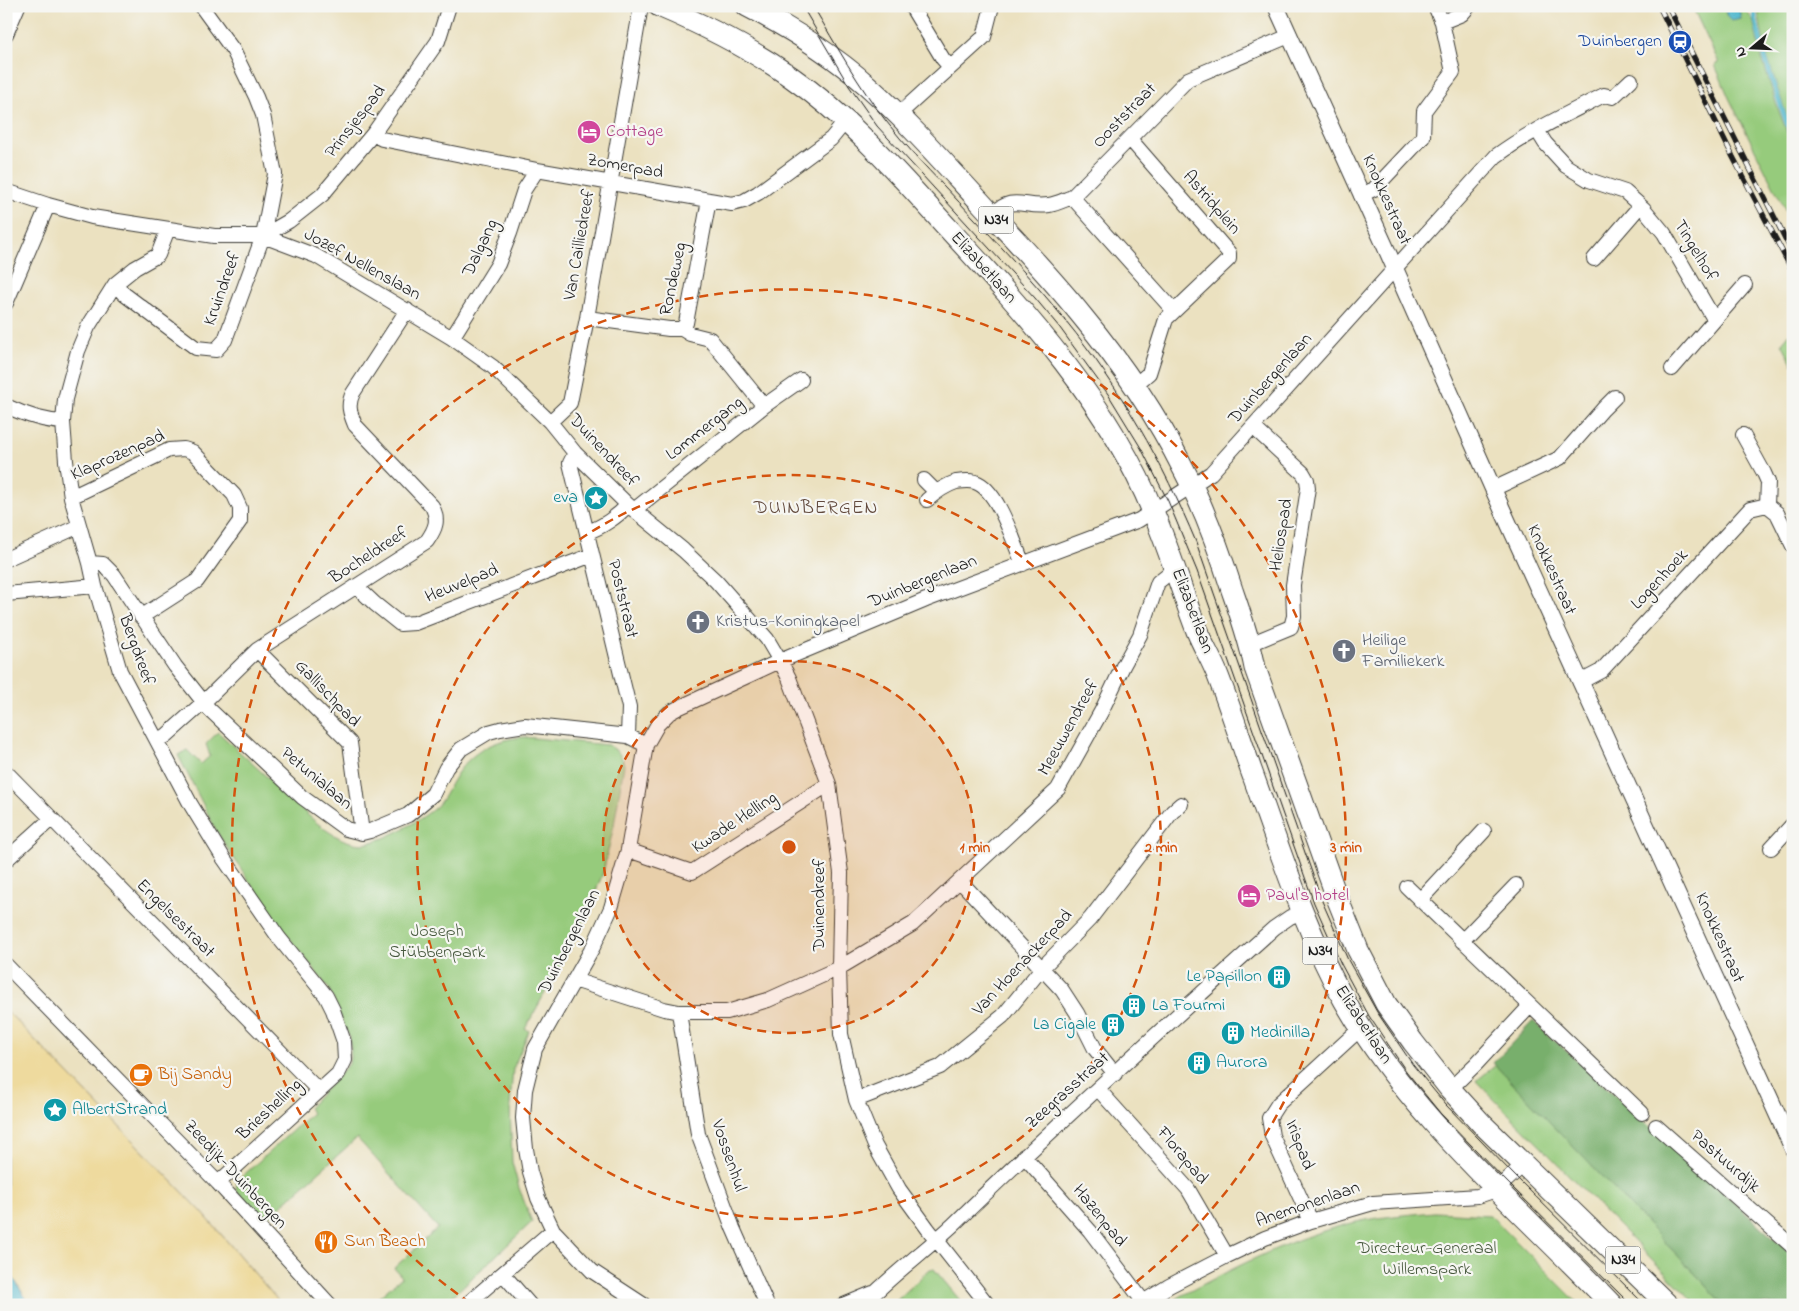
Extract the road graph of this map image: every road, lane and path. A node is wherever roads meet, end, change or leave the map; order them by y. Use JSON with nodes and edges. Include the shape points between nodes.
{"nodes":[{"id":1,"x":18,"y":6,"type":"edge"},
{"id":2,"x":201,"y":6,"type":"edge"},
{"id":3,"x":450,"y":6,"type":"edge"},
{"id":4,"x":641,"y":6,"type":"edge"},
{"id":5,"x":660,"y":6,"type":"edge"},
{"id":6,"x":747,"y":6,"type":"edge"},
{"id":7,"x":911,"y":6,"type":"edge"},
{"id":8,"x":992,"y":6,"type":"edge"},
{"id":9,"x":1276,"y":6,"type":"edge"},
{"id":10,"x":1434,"y":6,"type":"edge"},
{"id":11,"x":1469,"y":6,"type":"edge"},
{"id":12,"x":1442,"y":22,"type":"junction"},
{"id":13,"x":6,"y":34,"type":"edge"},
{"id":14,"x":1289,"y":36,"type":"junction"},
{"id":15,"x":950,"y":67,"type":"junction"},
{"id":16,"x":1631,"y":80,"type":"dead end"},
{"id":17,"x":898,"y":115,"type":"junction"},
{"id":18,"x":845,"y":122,"type":"junction"},
{"id":19,"x":1537,"y":130,"type":"junction"},
{"id":20,"x":373,"y":134,"type":"junction"},
{"id":21,"x":1130,"y":138,"type":"junction"},
{"id":22,"x":537,"y":170,"type":"junction"},
{"id":23,"x":610,"y":183,"type":"junction"},
{"id":24,"x":6,"y":191,"type":"edge"},
{"id":25,"x":1362,"y":195,"type":"junction"},
{"id":26,"x":1072,"y":197,"type":"junction"},
{"id":27,"x":709,"y":200,"type":"junction"},
{"id":28,"x":48,"y":205,"type":"junction"},
{"id":29,"x":1640,"y":206,"type":"junction"},
{"id":30,"x":992,"y":215,"type":"junction"},
{"id":31,"x":168,"y":230,"type":"junction"},
{"id":32,"x":263,"y":236,"type":"junction"},
{"id":33,"x":1594,"y":259,"type":"dead end"},
{"id":34,"x":1394,"y":268,"type":"junction"},
{"id":35,"x":115,"y":284,"type":"junction"},
{"id":36,"x":1745,"y":285,"type":"dead end"},
{"id":37,"x":6,"y":303,"type":"edge"},
{"id":38,"x":407,"y":310,"type":"junction"},
{"id":39,"x":1174,"y":312,"type":"junction"},
{"id":40,"x":587,"y":318,"type":"junction"},
{"id":41,"x":1714,"y":319,"type":"junction"},
{"id":42,"x":682,"y":329,"type":"junction"},
{"id":43,"x":452,"y":338,"type":"junction"},
{"id":44,"x":1672,"y":369,"type":"dead end"},
{"id":45,"x":801,"y":380,"type":"dead end"},
{"id":46,"x":1134,"y":386,"type":"junction"},
{"id":47,"x":1615,"y":397,"type":"dead end"},
{"id":48,"x":6,"y":406,"type":"edge"},
{"id":49,"x":764,"y":406,"type":"junction"},
{"id":50,"x":63,"y":422,"type":"junction"},
{"id":51,"x":550,"y":422,"type":"junction"},
{"id":52,"x":1254,"y":426,"type":"junction"},
{"id":53,"x":1744,"y":435,"type":"dead end"},
{"id":54,"x":575,"y":453,"type":"junction"},
{"id":55,"x":924,"y":480,"type":"dead end"},
{"id":56,"x":1192,"y":485,"type":"junction"},
{"id":57,"x":1493,"y":489,"type":"junction"},
{"id":58,"x":72,"y":497,"type":"junction"},
{"id":59,"x":1767,"y":505,"type":"junction"},
{"id":60,"x":631,"y":507,"type":"junction"},
{"id":61,"x":1153,"y":511,"type":"junction"},
{"id":62,"x":79,"y":526,"type":"junction"},
{"id":63,"x":587,"y":532,"type":"junction"},
{"id":64,"x":1793,"y":546,"type":"edge"},
{"id":65,"x":592,"y":555,"type":"junction"},
{"id":66,"x":6,"y":558,"type":"edge"},
{"id":67,"x":90,"y":563,"type":"junction"},
{"id":68,"x":1023,"y":564,"type":"junction"},
{"id":69,"x":1176,"y":571,"type":"junction"},
{"id":70,"x":95,"y":586,"type":"junction"},
{"id":71,"x":356,"y":586,"type":"junction"},
{"id":72,"x":6,"y":594,"type":"edge"},
{"id":73,"x":141,"y":617,"type":"junction"},
{"id":74,"x":1250,"y":644,"type":"junction"},
{"id":75,"x":257,"y":650,"type":"junction"},
{"id":76,"x":780,"y":661,"type":"junction"},
{"id":77,"x":1580,"y":682,"type":"junction"},
{"id":78,"x":204,"y":702,"type":"junction"},
{"id":79,"x":628,"y":736,"type":"junction"},
{"id":80,"x":157,"y":739,"type":"junction"},
{"id":81,"x":646,"y":744,"type":"junction"},
{"id":82,"x":6,"y":772,"type":"edge"},
{"id":83,"x":829,"y":784,"type":"junction"},
{"id":84,"x":1181,"y":804,"type":"dead end"},
{"id":85,"x":51,"y":819,"type":"junction"},
{"id":86,"x":1793,"y":824,"type":"edge"},
{"id":87,"x":1484,"y":831,"type":"dead end"},
{"id":88,"x":362,"y":833,"type":"junction"},
{"id":89,"x":1771,"y":848,"type":"dead end"},
{"id":90,"x":628,"y":850,"type":"junction"},
{"id":91,"x":6,"y":860,"type":"edge"},
{"id":92,"x":960,"y":881,"type":"junction"},
{"id":93,"x":1516,"y":885,"type":"dead end"},
{"id":94,"x":1407,"y":887,"type":"dead end"},
{"id":95,"x":1420,"y":900,"type":"junction"},
{"id":96,"x":1303,"y":912,"type":"junction"},
{"id":97,"x":1462,"y":941,"type":"junction"},
{"id":98,"x":6,"y":965,"type":"edge"},
{"id":99,"x":839,"y":968,"type":"junction"},
{"id":100,"x":1042,"y":968,"type":"junction"},
{"id":101,"x":574,"y":980,"type":"junction"},
{"id":102,"x":1530,"y":1006,"type":"junction"},
{"id":103,"x":679,"y":1012,"type":"junction"},
{"id":104,"x":1361,"y":1028,"type":"junction"},
{"id":105,"x":1115,"y":1074,"type":"junction"},
{"id":106,"x":322,"y":1088,"type":"junction"},
{"id":107,"x":1098,"y":1089,"type":"junction"},
{"id":108,"x":1450,"y":1089,"type":"junction"},
{"id":109,"x":856,"y":1100,"type":"junction"},
{"id":110,"x":1642,"y":1113,"type":"dead end"},
{"id":111,"x":1656,"y":1126,"type":"dead end"},
{"id":112,"x":1793,"y":1149,"type":"edge"},
{"id":113,"x":1024,"y":1156,"type":"junction"},
{"id":114,"x":1524,"y":1164,"type":"junction"},
{"id":115,"x":218,"y":1183,"type":"junction"},
{"id":116,"x":1496,"y":1190,"type":"junction"},
{"id":117,"x":1311,"y":1220,"type":"junction"},
{"id":118,"x":553,"y":1230,"type":"junction"},
{"id":119,"x":936,"y":1240,"type":"junction"},
{"id":120,"x":1793,"y":1247,"type":"edge"},
{"id":121,"x":1227,"y":1256,"type":"junction"},
{"id":122,"x":503,"y":1274,"type":"junction"},
{"id":123,"x":876,"y":1291,"type":"junction"},
{"id":124,"x":1140,"y":1303,"type":"edge"},
{"id":125,"x":330,"y":1305,"type":"edge"},
{"id":126,"x":466,"y":1305,"type":"edge"},
{"id":127,"x":530,"y":1305,"type":"edge"},
{"id":128,"x":644,"y":1305,"type":"edge"},
{"id":129,"x":767,"y":1305,"type":"edge"},
{"id":130,"x":844,"y":1305,"type":"edge"},
{"id":131,"x":863,"y":1305,"type":"edge"},
{"id":132,"x":988,"y":1305,"type":"edge"},
{"id":133,"x":1612,"y":1305,"type":"edge"},
{"id":134,"x":1668,"y":1305,"type":"edge"}],
"edges":[{"from":1,"to":13,"type":"street"},
{"from":2,"to":32,"type":"street","via":[[233,50],[263,115],[275,174]]},
{"from":3,"to":20,"type":"street","name":"Prinsjespad","via":[[438,41]]},
{"from":4,"to":23,"type":"street","name":"Van Cailliedreef"},
{"from":5,"to":18,"type":"main road","name":"Elizabetlaan","number":"N34","via":[[763,58],[794,79]]},
{"from":6,"to":17,"type":"main road","name":"Elizabetlaan","number":"N34","via":[[832,58]]},
{"from":7,"to":15,"type":"street"},
{"from":8,"to":15,"type":"street","via":[[984,37]]},
{"from":9,"to":14,"type":"street","name":"Knokkestraat"},
{"from":10,"to":12,"type":"street"},
{"from":11,"to":12,"type":"street","via":[[1462,14]]},
{"from":12,"to":25,"type":"street","via":[[1453,72],[1424,111],[1423,138],[1374,189]]},
{"from":14,"to":21,"type":"street","name":"Ooststraat","via":[[1188,79]]},
{"from":14,"to":25,"type":"street","name":"Knokkestraat"},
{"from":15,"to":17,"type":"street"},
{"from":16,"to":19,"type":"street","name":"Duinbergenlaan","via":[[1613,97],[1604,95]]},
{"from":17,"to":30,"type":"main road","name":"Elizabetlaan","number":"N34"},
{"from":18,"to":27,"type":"street","name":"Zomerpad","via":[[831,139],[744,202],[732,204]]},
{"from":18,"to":61,"type":"main road","name":"Elizabetlaan","number":"N34","via":[[905,181],[1046,338],[1078,379],[1110,429]]},
{"from":19,"to":29,"type":"street","name":"Tingelhof","via":[[1566,166],[1589,180],[1625,192]]},
{"from":19,"to":34,"type":"street","name":"Duinbergenlaan","via":[[1496,156]]},
{"from":20,"to":22,"type":"street","name":"Zomerpad","via":[[382,139]]},
{"from":20,"to":32,"type":"street","name":"Prinsjespad","via":[[322,195],[289,221]]},
{"from":21,"to":26,"type":"street","name":"Ooststraat"},
{"from":21,"to":39,"type":"street","name":"Astridplein","via":[[1229,253],[1229,259]]},
{"from":22,"to":23,"type":"street","name":"Zomerpad"},
{"from":22,"to":43,"type":"street","name":"Dalgang","via":[[524,190],[498,264]]},
{"from":23,"to":27,"type":"street","name":"Zomerpad"},
{"from":23,"to":40,"type":"street","name":"Van Cailliedreef"},
{"from":24,"to":28,"type":"street","name":"Jozef Nellenslaan"},
{"from":25,"to":34,"type":"street","name":"Knokkestraat"},
{"from":26,"to":30,"type":"street","name":"Ooststraat","via":[[1048,205],[1007,204]]},
{"from":26,"to":39,"type":"street"},
{"from":27,"to":42,"type":"street","name":"Rondeweg","via":[[686,324]]},
{"from":28,"to":31,"type":"street","name":"Jozef Nellenslaan","via":[[92,217]]},
{"from":28,"to":37,"type":"street"},
{"from":29,"to":33,"type":"street"},
{"from":29,"to":41,"type":"street","name":"Tingelhof","via":[[1664,233]]},
{"from":30,"to":46,"type":"main road","name":"Elizabetlaan","number":"N34","via":[[1082,316]]},
{"from":31,"to":32,"type":"street","name":"Jozef Nellenslaan","via":[[214,236]]},
{"from":31,"to":35,"type":"street","name":"Bergdreef","via":[[158,255]]},
{"from":32,"to":35,"type":"street","name":"Kruindreef","via":[[225,340],[216,350],[196,348]]},
{"from":32,"to":38,"type":"street","name":"Jozef Nellenslaan","via":[[316,256]]},
{"from":34,"to":52,"type":"street","name":"Duinbergenlaan"},
{"from":34,"to":57,"type":"street","name":"Knokkestraat"},
{"from":35,"to":50,"type":"street","name":"Bergdreef","via":[[88,327],[78,351],[65,399]]},
{"from":36,"to":41,"type":"street","name":"Tingelhof"},
{"from":38,"to":43,"type":"street","name":"Jozef Nellenslaan"},
{"from":38,"to":71,"type":"street","name":"Bocheldreef","via":[[348,402],[355,425],[432,506],[437,516],[435,529],[427,541]]},
{"from":39,"to":46,"type":"street","name":"Astridplein","via":[[1166,319],[1149,373]]},
{"from":40,"to":42,"type":"street","name":"Rondeweg"},
{"from":40,"to":51,"type":"street","name":"Van Cailliedreef","via":[[570,403]]},
{"from":41,"to":44,"type":"street","name":"Tingelhof"},
{"from":42,"to":49,"type":"street","via":[[710,339]]},
{"from":43,"to":51,"type":"street","name":"Jozef Nellenslaan","via":[[493,367]]},
{"from":45,"to":49,"type":"street","name":"Lommergang"},
{"from":46,"to":56,"type":"main road","name":"Elizabetlaan","number":"N34"},
{"from":47,"to":57,"type":"street","via":[[1560,458]]},
{"from":48,"to":50,"type":"street","via":[[52,422]]},
{"from":49,"to":60,"type":"street","name":"Lommergang"},
{"from":50,"to":58,"type":"street","name":"Bergdreef"},
{"from":51,"to":54,"type":"street","name":"Duinendreef"},
{"from":52,"to":56,"type":"street","name":"Duinbergenlaan","via":[[1212,473]]},
{"from":52,"to":74,"type":"street","name":"Heliospad","via":[[1295,464],[1307,480],[1308,488],[1293,584],[1291,627]]},
{"from":53,"to":59,"type":"street","via":[[1768,482]]},
{"from":54,"to":60,"type":"street","name":"Duinendreef"},
{"from":54,"to":63,"type":"street","name":"Poststraat","via":[[570,463]]},
{"from":55,"to":68,"type":"street","via":[[932,496],[949,484],[964,480],[977,482],[987,490],[996,502]]},
{"from":56,"to":61,"type":"street","name":"Duinbergenlaan"},
{"from":56,"to":74,"type":"main road","name":"Elizabetlaan","number":"N34","via":[[1224,565]]},
{"from":57,"to":77,"type":"street","name":"Knokkestraat"},
{"from":58,"to":62,"type":"street","name":"Bergdreef"},
{"from":58,"to":73,"type":"street","name":"Klaprozenpad","via":[[169,450],[184,449],[193,452],[234,495],[240,508],[240,521],[197,581]]},
{"from":59,"to":64,"type":"street","via":[[1777,512]]},
{"from":59,"to":77,"type":"street","name":"Logenhoek","via":[[1750,509],[1601,671]]},
{"from":60,"to":63,"type":"street","name":"Duinendreef"},
{"from":60,"to":76,"type":"street","name":"Duinendreef","via":[[716,581],[766,639]]},
{"from":61,"to":68,"type":"street","name":"Duinbergenlaan","via":[[1139,520]]},
{"from":61,"to":69,"type":"main road","name":"Elizabetlaan","number":"N34"},
{"from":62,"to":66,"type":"street"},
{"from":62,"to":67,"type":"street","name":"Bergdreef"},
{"from":63,"to":65,"type":"street","name":"Poststraat"},
{"from":65,"to":71,"type":"street","name":"Heuvelpad","via":[[415,623],[400,624]]},
{"from":65,"to":79,"type":"street","name":"Poststraat","via":[[629,707]]},
{"from":67,"to":70,"type":"street","name":"Bergdreef"},
{"from":67,"to":73,"type":"street","name":"Petunialaan","via":[[103,564],[114,575]]},
{"from":68,"to":76,"type":"street","name":"Duinbergenlaan","via":[[926,600]]},
{"from":69,"to":92,"type":"street","name":"Meeuwendreef","via":[[1158,582],[1140,635],[1102,712],[1058,789]]},
{"from":69,"to":96,"type":"main road","name":"Elizabetlaan","number":"N34","via":[[1198,632],[1217,672]]},
{"from":70,"to":72,"type":"street"},
{"from":70,"to":80,"type":"street","name":"Bergdreef","via":[[120,671]]},
{"from":71,"to":75,"type":"street","name":"Bocheldreef"},
{"from":73,"to":78,"type":"street","name":"Petunialaan"},
{"from":74,"to":108,"type":"main road","name":"Elizabetlaan","number":"N34","via":[[1255,668],[1293,776],[1358,950],[1386,1004]]},
{"from":75,"to":78,"type":"street","name":"Bocheldreef"},
{"from":75,"to":88,"type":"street","name":"Gallischpad","via":[[350,743]]},
{"from":76,"to":81,"type":"street","name":"Duinbergenlaan","via":[[669,714],[658,724]]},
{"from":76,"to":83,"type":"street","name":"Duinendreef"},
{"from":77,"to":112,"type":"street","name":"Knokkestraat"},
{"from":78,"to":80,"type":"street","name":"Bocheldreef","via":[[166,736]]},
{"from":78,"to":88,"type":"street","name":"Petunialaan","via":[[302,797],[346,829]]},
{"from":79,"to":81,"type":"street"},
{"from":79,"to":88,"type":"street","via":[[525,725],[489,732],[461,749],[446,768],[433,794],[421,806],[408,815]]},
{"from":80,"to":106,"type":"street","name":"Bergdreef","via":[[224,859],[279,938],[326,996],[333,1010],[344,1042],[345,1060],[338,1074]]},
{"from":81,"to":90,"type":"street","name":"Duinbergenlaan"},
{"from":82,"to":85,"type":"street","name":"Engelsestraat"},
{"from":83,"to":90,"type":"street","name":"Kwade Helling","via":[[692,872]]},
{"from":83,"to":99,"type":"street","name":"Duinendreef","via":[[841,873]]},
{"from":84,"to":100,"type":"street","name":"Van Hoenackerpad","via":[[1090,919]]},
{"from":85,"to":91,"type":"street"},
{"from":85,"to":106,"type":"street","name":"Engelsestraat"},
{"from":86,"to":89,"type":"street"},
{"from":87,"to":95,"type":"street"},
{"from":90,"to":101,"type":"street","name":"Duinbergenlaan","via":[[611,908]]},
{"from":92,"to":99,"type":"street","name":"Meeuwendreef","via":[[913,924]]},
{"from":92,"to":100,"type":"street"},
{"from":93,"to":97,"type":"street"},
{"from":94,"to":95,"type":"street"},
{"from":95,"to":97,"type":"street"},
{"from":96,"to":104,"type":"main road","name":"Elizabetlaan","number":"N34","via":[[1324,962]]},
{"from":96,"to":105,"type":"street","name":"Zeegrasstraat","via":[[1274,928]]},
{"from":97,"to":102,"type":"street"},
{"from":98,"to":115,"type":"street","name":"Zeedijk-Duinbergen"},
{"from":99,"to":103,"type":"street","name":"Meeuwendreef","via":[[768,1000],[727,1012]]},
{"from":99,"to":109,"type":"street","name":"Duinendreef","via":[[841,1034]]},
{"from":100,"to":105,"type":"street","via":[[1062,990],[1094,1048]]},
{"from":100,"to":109,"type":"street","name":"Van Hoenackerpad","via":[[1003,1016],[940,1067]]},
{"from":101,"to":103,"type":"street","name":"Meeuwendreef"},
{"from":101,"to":118,"type":"street","name":"Duinbergenlaan","via":[[535,1049],[525,1090],[523,1118],[530,1172]]},
{"from":102,"to":108,"type":"street"},
{"from":102,"to":110,"type":"street"},
{"from":103,"to":129,"type":"street","name":"Vossenhul","via":[[698,1134],[733,1228]]},
{"from":104,"to":116,"type":"main road","name":"Elizabetlaan","number":"N34","via":[[1425,1114]]},
{"from":104,"to":117,"type":"street","name":"Irispad","via":[[1278,1104],[1269,1118],[1272,1136]]},
{"from":105,"to":107,"type":"street","name":"Zeegrasstraat"},
{"from":106,"to":115,"type":"street","name":"Brieshelling"},
{"from":107,"to":113,"type":"street","name":"Zeegrasstraat"},
{"from":107,"to":121,"type":"street","name":"Florapad","via":[[1188,1189]]},
{"from":108,"to":114,"type":"main road","name":"Elizabetlaan","number":"N34"},
{"from":109,"to":119,"type":"street","name":"Duinendreef","via":[[898,1189]]},
{"from":111,"to":120,"type":"street","name":"Pastuurdijk"},
{"from":113,"to":119,"type":"street","name":"Zeegrasstraat"},
{"from":113,"to":124,"type":"street","name":"Hazenpad","via":[[1090,1231]]},
{"from":114,"to":116,"type":"street","name":"Anemonenlaan"},
{"from":114,"to":134,"type":"main road","name":"Elizabetlaan","number":"N34"},
{"from":115,"to":125,"type":"street","name":"Zeedijk-Duinbergen"},
{"from":116,"to":117,"type":"street","name":"Anemonenlaan","via":[[1478,1196],[1373,1203]]},
{"from":116,"to":133,"type":"main road","name":"Elizabetlaan","number":"N34"},
{"from":117,"to":121,"type":"street","name":"Anemonenlaan"},
{"from":118,"to":122,"type":"street"},
{"from":118,"to":128,"type":"street","name":"Duinbergenlaan","via":[[592,1271]]},
{"from":119,"to":123,"type":"street","name":"Zeegrasstraat"},
{"from":119,"to":132,"type":"street","name":"Duinendreef"},
{"from":121,"to":124,"type":"street","name":"Anemonenlaan"},
{"from":122,"to":126,"type":"street"},
{"from":122,"to":127,"type":"street"},
{"from":123,"to":130,"type":"street"},
{"from":123,"to":131,"type":"street","name":"Zeegrasstraat"}]}
